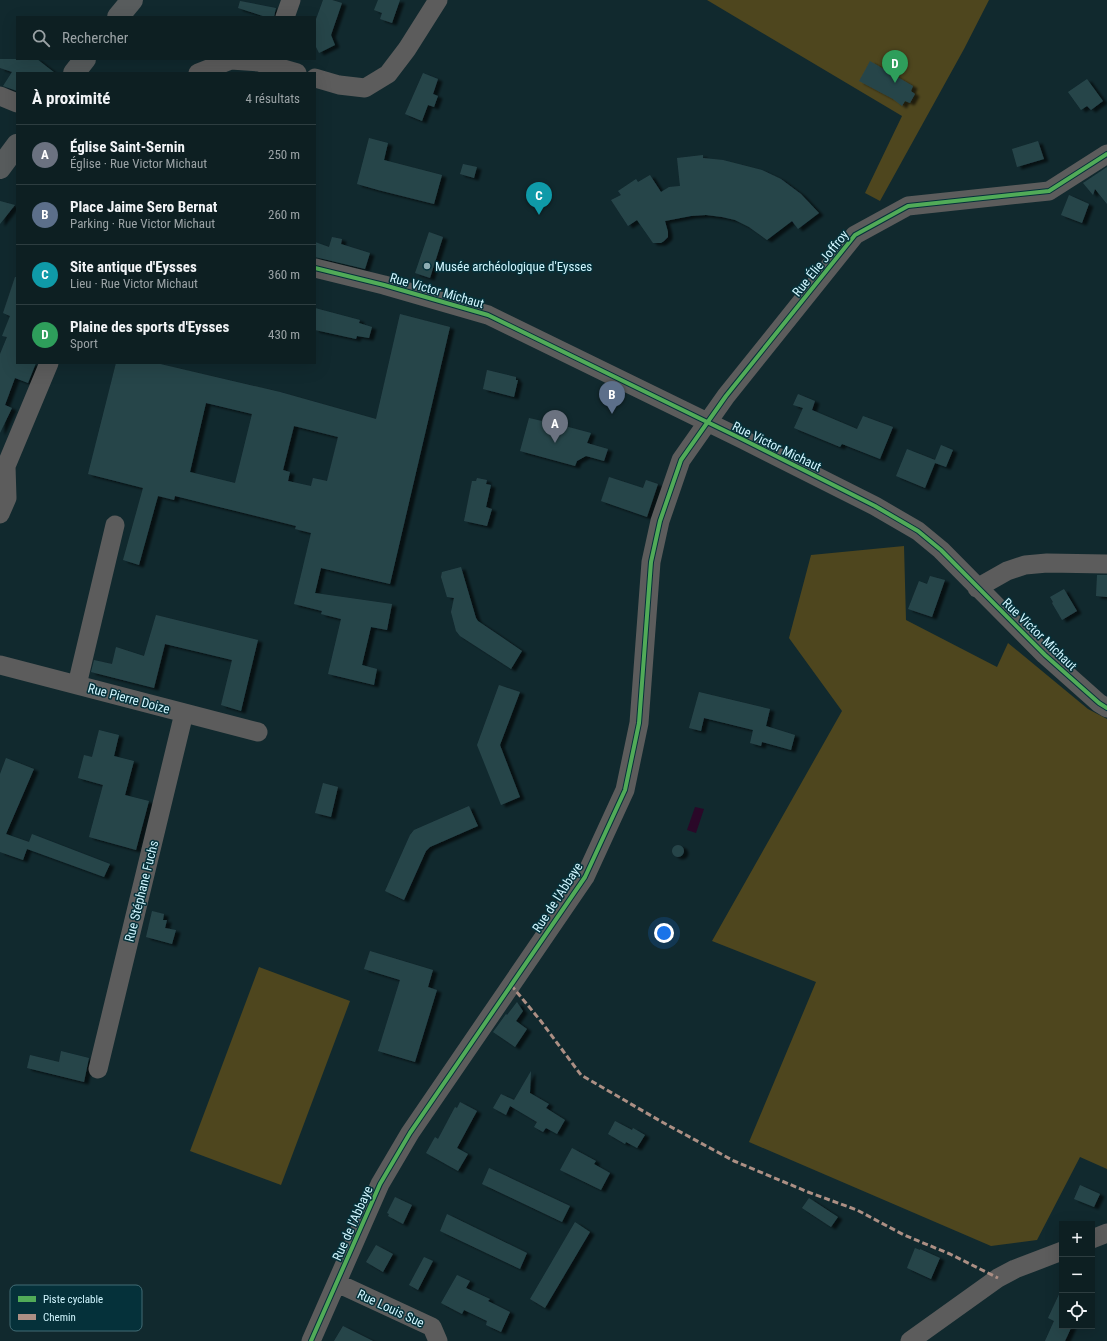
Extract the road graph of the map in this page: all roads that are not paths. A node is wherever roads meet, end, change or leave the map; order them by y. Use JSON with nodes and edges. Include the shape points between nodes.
{"nodes":[{"id":1,"x":132,"y":0,"type":"edge"},
{"id":2,"x":291,"y":0,"type":"edge"},
{"id":3,"x":438,"y":0,"type":"edge"},
{"id":4,"x":119,"y":16,"type":"edge"},
{"id":5,"x":285,"y":16,"type":"edge"},
{"id":6,"x":84,"y":60,"type":"edge"},
{"id":7,"x":231,"y":60,"type":"edge"},
{"id":8,"x":231,"y":60,"type":"edge"},
{"id":9,"x":269,"y":62,"type":"edge"},
{"id":10,"x":75,"y":72,"type":"edge"},
{"id":11,"x":201,"y":72,"type":"edge"},
{"id":12,"x":294,"y":72,"type":"edge"},
{"id":13,"x":316,"y":78,"type":"edge"},
{"id":14,"x":0,"y":96,"type":"edge"},
{"id":15,"x":16,"y":103,"type":"edge"},
{"id":16,"x":16,"y":146,"type":"edge"},
{"id":17,"x":1107,"y":154,"type":"edge"},
{"id":18,"x":0,"y":168,"type":"edge"},
{"id":19,"x":316,"y":268,"type":"edge"},
{"id":20,"x":49,"y":364,"type":"edge"},
{"id":21,"x":707,"y":423,"type":"junction"},
{"id":22,"x":0,"y":514,"type":"edge"},
{"id":23,"x":114,"y":525,"type":"dead end"},
{"id":24,"x":1107,"y":564,"type":"edge"},
{"id":25,"x":977,"y":588,"type":"junction"},
{"id":26,"x":0,"y":665,"type":"edge"},
{"id":27,"x":77,"y":685,"type":"junction"},
{"id":28,"x":1107,"y":708,"type":"edge"},
{"id":29,"x":184,"y":713,"type":"junction"},
{"id":30,"x":258,"y":732,"type":"dead end"},
{"id":31,"x":98,"y":1069,"type":"dead end"},
{"id":32,"x":1107,"y":1233,"type":"edge"},
{"id":33,"x":1095,"y":1238,"type":"edge"},
{"id":34,"x":1059,"y":1252,"type":"edge"},
{"id":35,"x":337,"y":1283,"type":"junction"},
{"id":36,"x":311,"y":1341,"type":"edge"},
{"id":37,"x":438,"y":1341,"type":"edge"},
{"id":38,"x":910,"y":1341,"type":"edge"}],
"edges":[{"from":1,"to":4,"type":"main road"},
{"from":2,"to":5,"type":"street"},
{"from":3,"to":13,"type":"street","via":[[388,74],[365,88],[339,85]]},
{"from":6,"to":10,"type":"main road"},
{"from":7,"to":9,"type":"street"},
{"from":8,"to":11,"type":"street"},
{"from":9,"to":12,"type":"street"},
{"from":14,"to":15,"type":"street"},
{"from":16,"to":18,"type":"main road"},
{"from":17,"to":21,"type":"street","name":"Rue Élie Joffroy","via":[[1049,191],[908,206],[855,235]]},
{"from":19,"to":21,"type":"street","name":"Rue Victor Michaut","via":[[488,315]]},
{"from":20,"to":22,"type":"street","via":[[6,466],[7,498]]},
{"from":21,"to":25,"type":"street","name":"Rue Victor Michaut","via":[[868,502],[918,531],[941,550]]},
{"from":21,"to":35,"type":"street","name":"Rue de l'Abbaye","via":[[681,460],[660,521],[652,562],[639,723],[625,790],[585,877],[406,1139],[380,1184]]},
{"from":23,"to":27,"type":"street"},
{"from":24,"to":25,"type":"street","via":[[1025,565],[1007,571]]},
{"from":25,"to":28,"type":"street","name":"Rue Victor Michaut","via":[[1045,655]]},
{"from":26,"to":27,"type":"street","name":"Rue Pierre Doize"},
{"from":27,"to":29,"type":"street","name":"Rue Pierre Doize"},
{"from":29,"to":30,"type":"street","name":"Rue Pierre Doize"},
{"from":29,"to":31,"type":"street","name":"Rue Stéphane Fuchs"},
{"from":32,"to":33,"type":"street"},
{"from":34,"to":38,"type":"street","via":[[998,1278]]},
{"from":35,"to":36,"type":"street","name":"Rue de l'Abbaye"},
{"from":35,"to":37,"type":"street","name":"Rue Louis Sue","via":[[432,1327]]}]}
